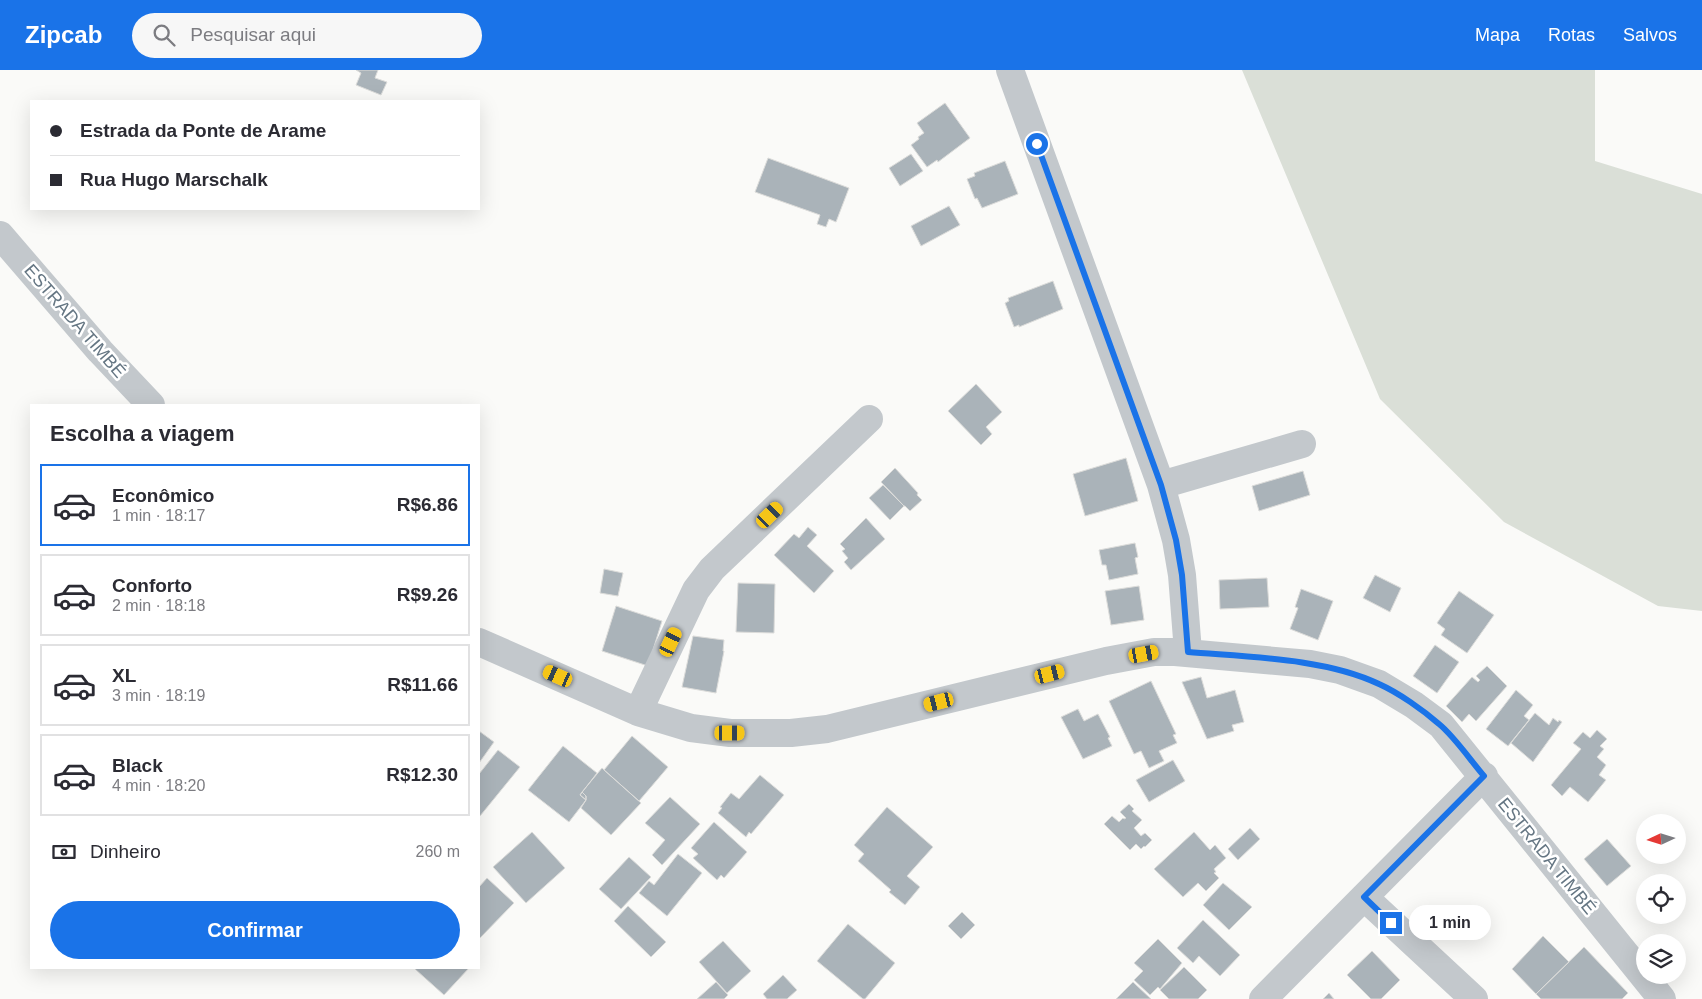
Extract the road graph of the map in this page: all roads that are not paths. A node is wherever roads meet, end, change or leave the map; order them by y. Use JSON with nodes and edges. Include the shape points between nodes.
{"nodes":[{"id":1,"x":1010,"y":70,"type":"edge"},
{"id":2,"x":0,"y":235,"type":"edge"},
{"id":3,"x":150,"y":404,"type":"edge"},
{"id":4,"x":869,"y":419,"type":"dead end"},
{"id":5,"x":1302,"y":444,"type":"dead end"},
{"id":6,"x":1161,"y":485,"type":"junction"},
{"id":7,"x":480,"y":642,"type":"edge"},
{"id":8,"x":1188,"y":652,"type":"junction"},
{"id":9,"x":638,"y":712,"type":"junction"},
{"id":10,"x":1484,"y":776,"type":"junction"},
{"id":11,"x":1364,"y":897,"type":"junction"},
{"id":12,"x":1263,"y":999,"type":"edge"},
{"id":13,"x":1474,"y":999,"type":"edge"},
{"id":14,"x":1662,"y":999,"type":"edge"}],
"edges":[{"from":1,"to":6,"type":"street"},
{"from":2,"to":3,"type":"street","name":"ESTRADA TIMBÉ"},
{"from":4,"to":9,"type":"street","via":[[712,569],[696,590]]},
{"from":5,"to":6,"type":"street"},
{"from":6,"to":8,"type":"street","via":[[1182,575]]},
{"from":7,"to":9,"type":"street","name":"ESTRADA TIMBÉ"},
{"from":8,"to":9,"type":"street","name":"ESTRADA TIMBÉ","via":[[1154,652],[1106,661],[827,729],[791,733],[730,733],[692,728]]},
{"from":8,"to":10,"type":"street","name":"ESTRADA TIMBÉ","via":[[1310,664],[1340,670],[1379,684],[1441,725]]},
{"from":10,"to":11,"type":"street"},
{"from":10,"to":14,"type":"street","name":"ESTRADA TIMBÉ"},
{"from":11,"to":12,"type":"street"},
{"from":11,"to":13,"type":"street"}]}
